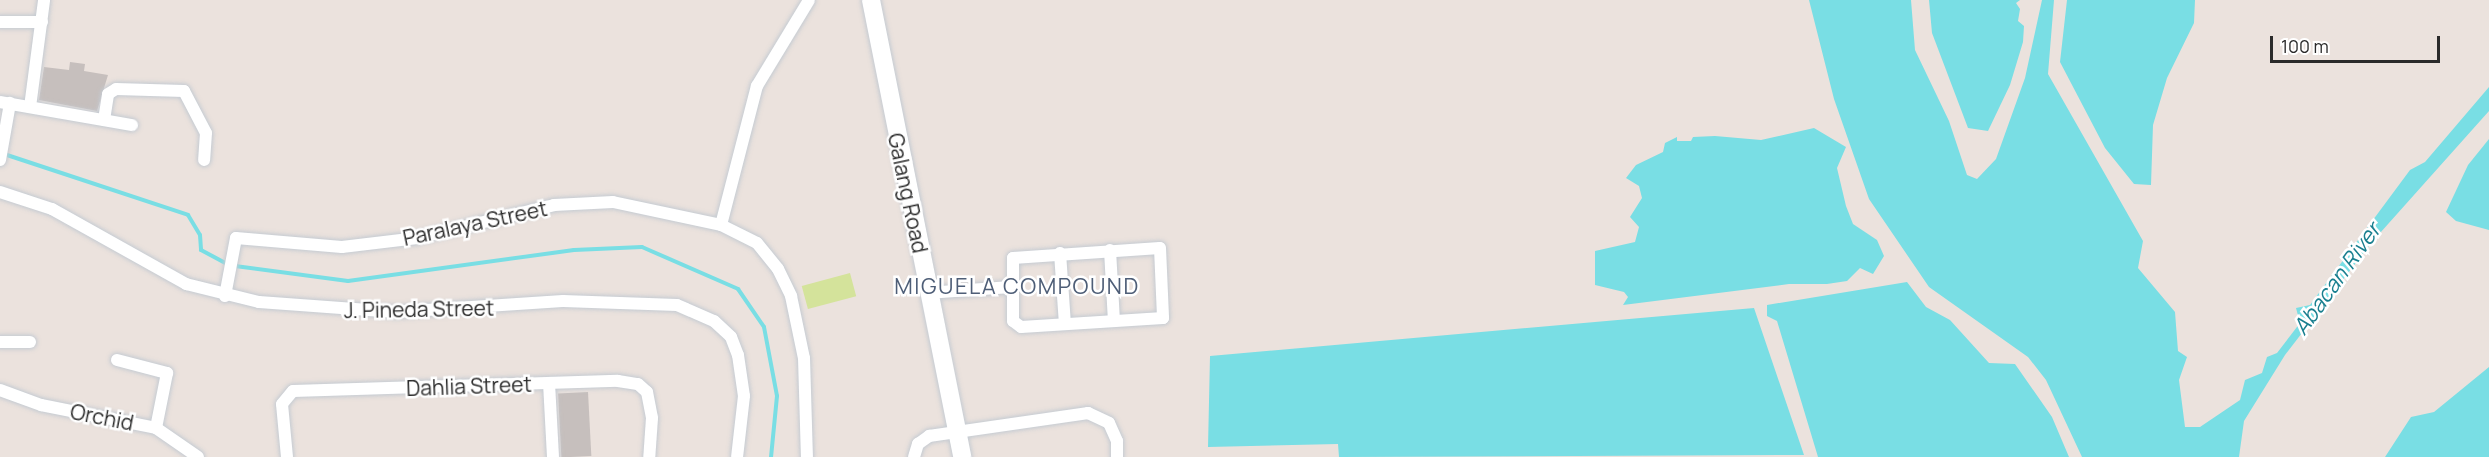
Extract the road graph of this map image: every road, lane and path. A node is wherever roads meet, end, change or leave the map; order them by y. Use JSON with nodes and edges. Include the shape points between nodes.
{"nodes":[{"id":1,"x":44,"y":0,"type":"edge"},
{"id":2,"x":809,"y":0,"type":"edge"},
{"id":3,"x":871,"y":0,"type":"edge"},
{"id":4,"x":0,"y":22,"type":"edge"},
{"id":5,"x":42,"y":22,"type":"junction"},
{"id":6,"x":5,"y":102,"type":"edge"},
{"id":7,"x":30,"y":106,"type":"junction"},
{"id":8,"x":104,"y":120,"type":"junction"},
{"id":9,"x":132,"y":125,"type":"dead end"},
{"id":10,"x":0,"y":160,"type":"edge"},
{"id":11,"x":204,"y":160,"type":"dead end"},
{"id":12,"x":0,"y":192,"type":"edge"},
{"id":13,"x":721,"y":225,"type":"junction"},
{"id":14,"x":1110,"y":250,"type":"junction"},
{"id":15,"x":1060,"y":253,"type":"junction"},
{"id":16,"x":1011,"y":287,"type":"junction"},
{"id":17,"x":927,"y":293,"type":"junction"},
{"id":18,"x":225,"y":296,"type":"junction"},
{"id":19,"x":1114,"y":321,"type":"junction"},
{"id":20,"x":1065,"y":324,"type":"junction"},
{"id":21,"x":0,"y":342,"type":"edge"},
{"id":22,"x":30,"y":342,"type":"dead end"},
{"id":23,"x":117,"y":360,"type":"dead end"},
{"id":24,"x":549,"y":383,"type":"junction"},
{"id":25,"x":0,"y":390,"type":"edge"},
{"id":26,"x":156,"y":428,"type":"junction"},
{"id":27,"x":957,"y":429,"type":"junction"},
{"id":28,"x":198,"y":457,"type":"edge"},
{"id":29,"x":287,"y":457,"type":"edge"},
{"id":30,"x":553,"y":457,"type":"edge"},
{"id":31,"x":649,"y":457,"type":"edge"},
{"id":32,"x":737,"y":457,"type":"edge"},
{"id":33,"x":807,"y":457,"type":"edge"},
{"id":34,"x":914,"y":457,"type":"edge"},
{"id":35,"x":962,"y":457,"type":"edge"},
{"id":36,"x":1117,"y":457,"type":"edge"}],
"edges":[{"from":1,"to":5,"type":"street"},
{"from":2,"to":13,"type":"street","via":[[757,86]]},
{"from":3,"to":17,"type":"street","name":"Galang Road"},
{"from":4,"to":5,"type":"street"},
{"from":5,"to":7,"type":"street"},
{"from":6,"to":7,"type":"street"},
{"from":6,"to":10,"type":"street"},
{"from":7,"to":8,"type":"street"},
{"from":8,"to":9,"type":"street"},
{"from":8,"to":11,"type":"street","via":[[108,94],[116,88],[184,91],[206,133]]},
{"from":12,"to":18,"type":"street","name":"J. Pineda Street","via":[[52,209],[160,273]]},
{"from":13,"to":18,"type":"street","name":"Paralaya Street","via":[[613,202],[554,205],[417,238],[342,247],[236,238]]},
{"from":13,"to":33,"type":"street","name":"Paralaya Street","via":[[757,243],[778,269],[791,296],[804,358]]},
{"from":14,"to":15,"type":"street"},
{"from":14,"to":19,"type":"street"},
{"from":14,"to":19,"type":"street","via":[[1160,248],[1163,318]]},
{"from":15,"to":16,"type":"street","via":[[1013,258]]},
{"from":15,"to":20,"type":"street"},
{"from":16,"to":17,"type":"street"},
{"from":16,"to":20,"type":"street","via":[[1016,326]]},
{"from":17,"to":27,"type":"street","name":"Galang Road"},
{"from":18,"to":32,"type":"street","name":"J. Pineda Street","via":[[295,306],[396,312],[563,301],[677,305],[714,321],[731,337],[744,396]]},
{"from":19,"to":20,"type":"street"},
{"from":21,"to":22,"type":"street"},
{"from":23,"to":26,"type":"street","via":[[167,373]]},
{"from":24,"to":29,"type":"street","name":"Dahlia Street","via":[[293,391],[282,404]]},
{"from":24,"to":30,"type":"street"},
{"from":24,"to":31,"type":"street","name":"Dahlia Street","via":[[638,384],[651,403]]},
{"from":25,"to":26,"type":"street","name":"Orchid","via":[[41,405]]},
{"from":26,"to":28,"type":"street","name":"Orchid"},
{"from":27,"to":34,"type":"street","via":[[921,440]]},
{"from":27,"to":35,"type":"street","name":"Galang Road"},
{"from":27,"to":36,"type":"street","via":[[1088,413],[1108,423],[1117,441]]}]}
